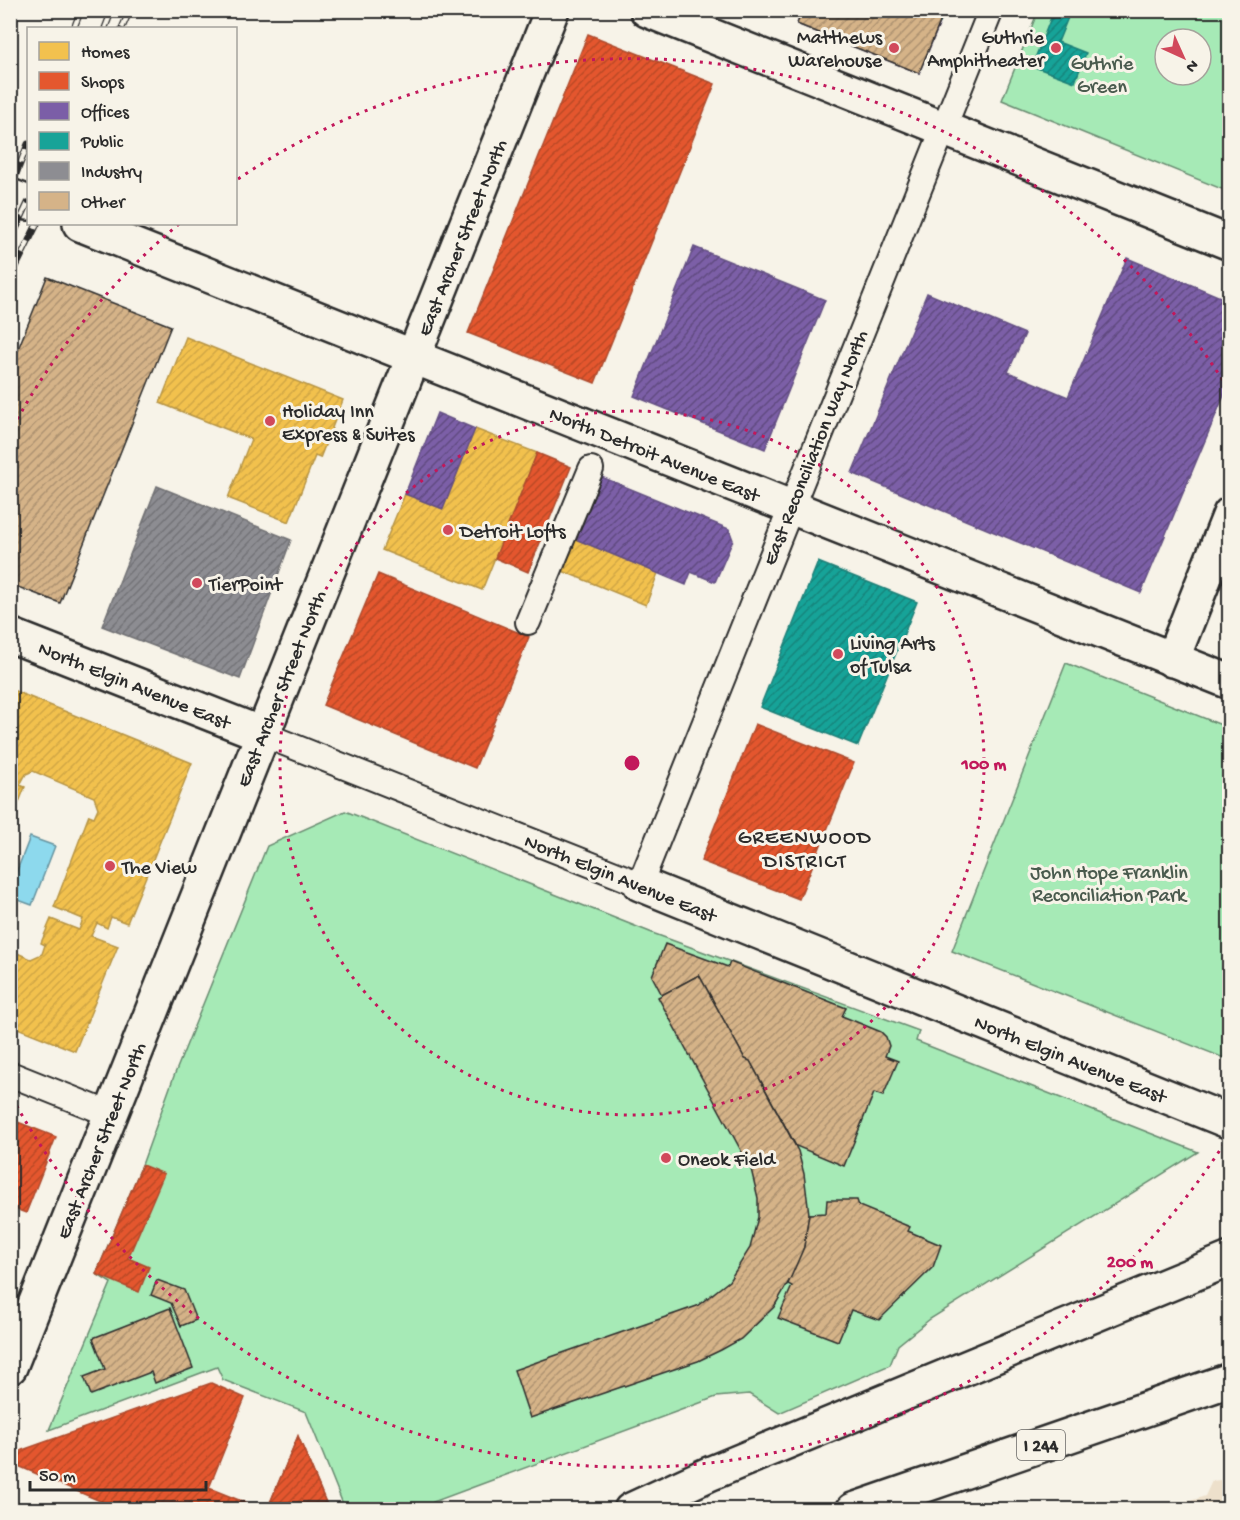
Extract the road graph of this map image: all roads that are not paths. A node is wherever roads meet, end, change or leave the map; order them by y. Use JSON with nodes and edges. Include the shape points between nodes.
{"nodes":[{"id":1,"x":552,"y":10,"type":"edge"},
{"id":2,"x":647,"y":10,"type":"edge"},
{"id":3,"x":991,"y":10,"type":"edge"},
{"id":4,"x":943,"y":129,"type":"junction"},
{"id":5,"x":10,"y":196,"type":"edge"},
{"id":6,"x":27,"y":203,"type":"edge"},
{"id":7,"x":83,"y":225,"type":"edge"},
{"id":8,"x":1230,"y":243,"type":"edge"},
{"id":9,"x":413,"y":357,"type":"junction"},
{"id":10,"x":591,"y":470,"type":"dead end"},
{"id":11,"x":790,"y":506,"type":"junction"},
{"id":12,"x":1230,"y":514,"type":"edge"},
{"id":13,"x":528,"y":622,"type":"dead end"},
{"id":14,"x":10,"y":635,"type":"edge"},
{"id":15,"x":1172,"y":660,"type":"junction"},
{"id":16,"x":1230,"y":682,"type":"edge"},
{"id":17,"x":262,"y":734,"type":"junction"},
{"id":18,"x":640,"y":884,"type":"junction"},
{"id":19,"x":10,"y":1074,"type":"edge"},
{"id":20,"x":110,"y":1113,"type":"junction"},
{"id":21,"x":1230,"y":1122,"type":"edge"},
{"id":22,"x":1230,"y":1234,"type":"edge"},
{"id":23,"x":1230,"y":1259,"type":"edge"},
{"id":24,"x":10,"y":1367,"type":"edge"},
{"id":25,"x":943,"y":1378,"type":"junction"},
{"id":26,"x":1230,"y":1380,"type":"edge"},
{"id":27,"x":631,"y":1509,"type":"edge"},
{"id":28,"x":853,"y":1509,"type":"edge"}],
"edges":[{"from":1,"to":9,"type":"main road","name":"East Archer Street North"},
{"from":2,"to":4,"type":"main road"},
{"from":3,"to":4,"type":"street","name":"East Reconciliation Way North"},
{"from":4,"to":8,"type":"main road"},
{"from":4,"to":11,"type":"street","name":"East Reconciliation Way North"},
{"from":5,"to":6,"type":"main road"},
{"from":7,"to":9,"type":"main road","name":"North Detroit Avenue East"},
{"from":9,"to":11,"type":"main road","name":"North Detroit Avenue East"},
{"from":9,"to":17,"type":"main road","name":"East Archer Street North"},
{"from":10,"to":13,"type":"street"},
{"from":11,"to":15,"type":"main road","name":"North Detroit Avenue East"},
{"from":11,"to":18,"type":"street","name":"East Reconciliation Way North"},
{"from":12,"to":15,"type":"main road"},
{"from":14,"to":17,"type":"main road","name":"North Elgin Avenue East"},
{"from":15,"to":16,"type":"main road","name":"North Detroit Avenue East"},
{"from":17,"to":18,"type":"street","name":"North Elgin Avenue East"},
{"from":17,"to":20,"type":"main road","name":"East Archer Street North"},
{"from":18,"to":21,"type":"main road","name":"North Elgin Avenue East"},
{"from":19,"to":20,"type":"street"},
{"from":20,"to":24,"type":"main road","name":"East Archer Street North"},
{"from":22,"to":25,"type":"main road","via":[[1098,1307]]},
{"from":23,"to":25,"type":"main road"},
{"from":25,"to":27,"type":"main road"},
{"from":26,"to":28,"type":"main road","number":"I 244"}]}
